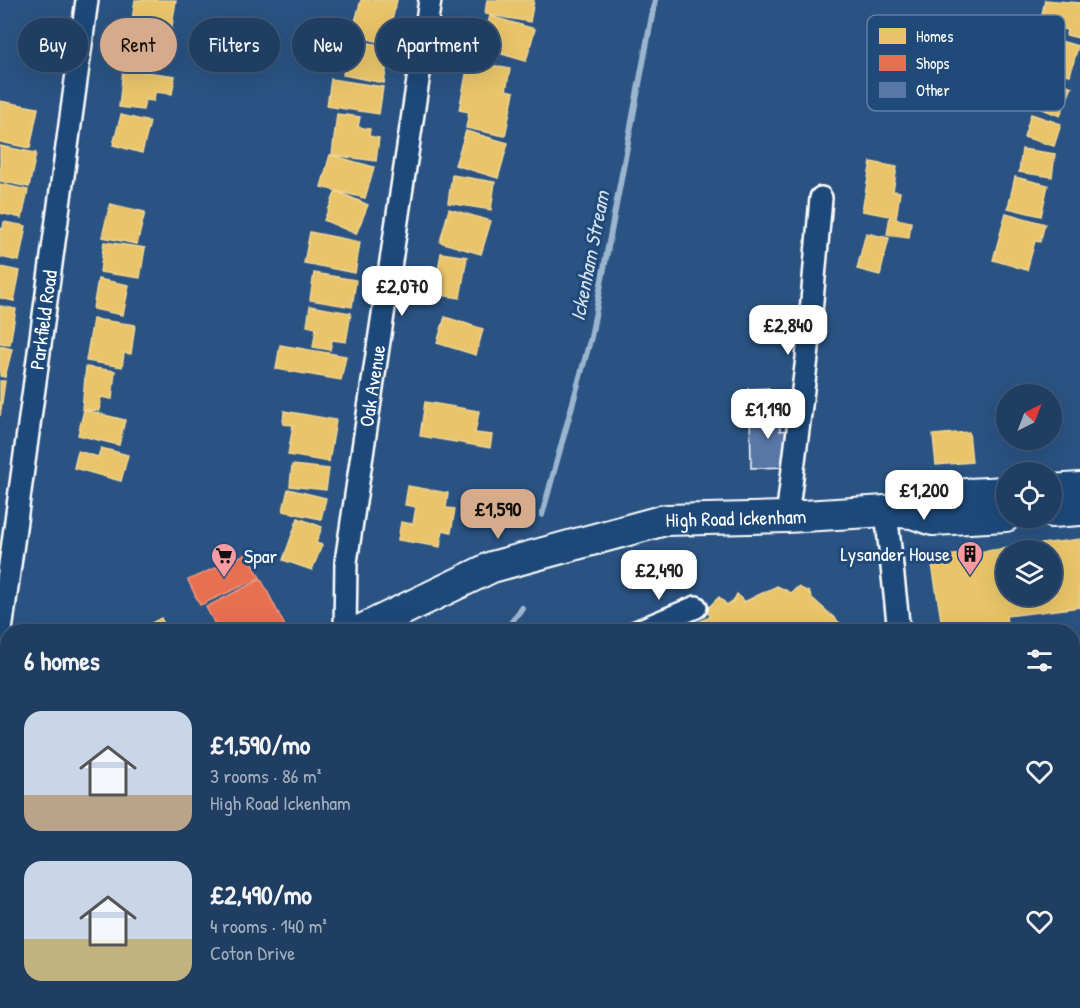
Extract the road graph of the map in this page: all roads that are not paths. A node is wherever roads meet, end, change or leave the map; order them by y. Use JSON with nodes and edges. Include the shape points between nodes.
{"nodes":[{"id":1,"x":87,"y":0,"type":"edge"},
{"id":2,"x":430,"y":0,"type":"edge"},
{"id":3,"x":821,"y":198,"type":"dead end"},
{"id":4,"x":1080,"y":488,"type":"edge"},
{"id":5,"x":1062,"y":489,"type":"edge"},
{"id":6,"x":996,"y":493,"type":"edge"},
{"id":7,"x":1080,"y":510,"type":"edge"},
{"id":8,"x":886,"y":511,"type":"junction"},
{"id":9,"x":1062,"y":512,"type":"edge"},
{"id":10,"x":787,"y":517,"type":"junction"},
{"id":11,"x":996,"y":517,"type":"edge"},
{"id":12,"x":696,"y":607,"type":"dead end"},
{"id":13,"x":2,"y":624,"type":"edge"},
{"id":14,"x":345,"y":624,"type":"edge"},
{"id":15,"x":374,"y":624,"type":"edge"},
{"id":16,"x":655,"y":624,"type":"edge"},
{"id":17,"x":898,"y":624,"type":"edge"}],
"edges":[{"from":1,"to":13,"type":"street","name":"Parkfield Road"},
{"from":2,"to":14,"type":"street","name":"Oak Avenue","via":[[346,562]]},
{"from":3,"to":10,"type":"street","via":[[807,358]]},
{"from":4,"to":5,"type":"main road"},
{"from":6,"to":8,"type":"main road","name":"High Road Ickenham","via":[[912,499],[901,509]]},
{"from":7,"to":9,"type":"main road"},
{"from":8,"to":10,"type":"main road","name":"High Road Ickenham"},
{"from":8,"to":11,"type":"main road","name":"High Road Ickenham","via":[[933,520]]},
{"from":8,"to":17,"type":"street"},
{"from":10,"to":15,"type":"main road","name":"High Road Ickenham","via":[[665,520],[594,538],[492,567]]},
{"from":12,"to":16,"type":"street"}]}
